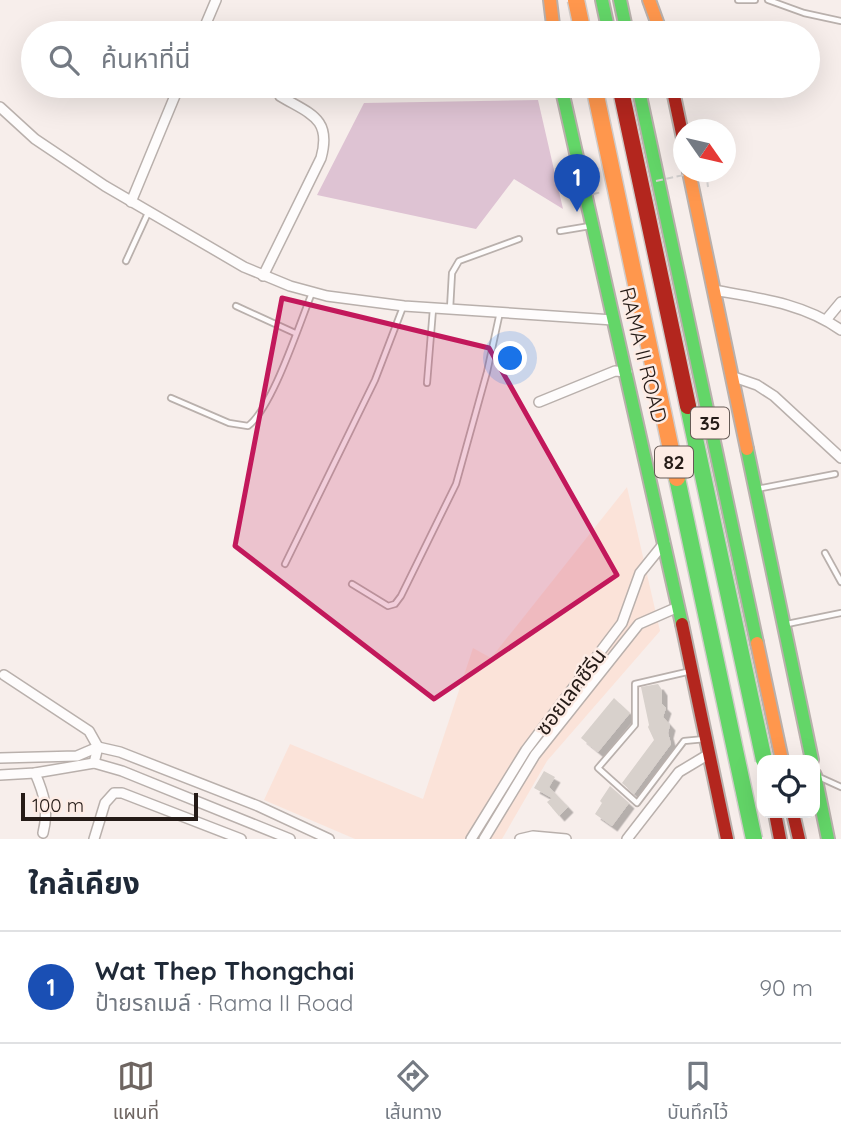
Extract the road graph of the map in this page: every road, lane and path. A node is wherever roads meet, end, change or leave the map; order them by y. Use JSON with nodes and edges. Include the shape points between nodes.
{"nodes":[{"id":1,"x":216,"y":0,"type":"edge"},
{"id":2,"x":542,"y":0,"type":"edge"},
{"id":3,"x":550,"y":0,"type":"edge"},
{"id":4,"x":569,"y":0,"type":"edge"},
{"id":5,"x":578,"y":0,"type":"edge"},
{"id":6,"x":602,"y":0,"type":"edge"},
{"id":7,"x":620,"y":0,"type":"edge"},
{"id":8,"x":626,"y":0,"type":"edge"},
{"id":9,"x":649,"y":0,"type":"edge"},
{"id":10,"x":655,"y":0,"type":"edge"},
{"id":11,"x":738,"y":0,"type":"edge"},
{"id":12,"x":755,"y":0,"type":"edge"},
{"id":13,"x":768,"y":0,"type":"edge"},
{"id":14,"x":206,"y":21,"type":"edge"},
{"id":15,"x":548,"y":21,"type":"edge"},
{"id":16,"x":551,"y":21,"type":"edge"},
{"id":17,"x":579,"y":21,"type":"edge"},
{"id":18,"x":582,"y":21,"type":"edge"},
{"id":19,"x":606,"y":21,"type":"edge"},
{"id":20,"x":625,"y":21,"type":"edge"},
{"id":21,"x":627,"y":21,"type":"edge"},
{"id":22,"x":657,"y":21,"type":"edge"},
{"id":23,"x":659,"y":21,"type":"edge"},
{"id":24,"x":841,"y":21,"type":"edge"},
{"id":25,"x":174,"y":98,"type":"edge"},
{"id":26,"x":283,"y":98,"type":"edge"},
{"id":27,"x":564,"y":98,"type":"edge"},
{"id":28,"x":599,"y":98,"type":"edge"},
{"id":29,"x":623,"y":98,"type":"edge"},
{"id":30,"x":641,"y":98,"type":"edge"},
{"id":31,"x":675,"y":98,"type":"edge"},
{"id":32,"x":0,"y":107,"type":"edge"},
{"id":33,"x":679,"y":119,"type":"edge"},
{"id":34,"x":567,"y":179,"type":"dead end"},
{"id":35,"x":691,"y":182,"type":"edge"},
{"id":36,"x":707,"y":182,"type":"edge"},
{"id":37,"x":708,"y":187,"type":"dead end"},
{"id":38,"x":572,"y":199,"type":"dead end"},
{"id":39,"x":131,"y":202,"type":"junction"},
{"id":40,"x":149,"y":212,"type":"junction"},
{"id":41,"x":591,"y":226,"type":"junction"},
{"id":42,"x":560,"y":231,"type":"dead end"},
{"id":43,"x":519,"y":239,"type":"dead end"},
{"id":44,"x":126,"y":261,"type":"dead end"},
{"id":45,"x":263,"y":276,"type":"junction"},
{"id":46,"x":713,"y":290,"type":"junction"},
{"id":47,"x":312,"y":293,"type":"junction"},
{"id":48,"x":841,"y":302,"type":"edge"},
{"id":49,"x":236,"y":306,"type":"dead end"},
{"id":50,"x":404,"y":306,"type":"junction"},
{"id":51,"x":433,"y":308,"type":"junction"},
{"id":52,"x":450,"y":309,"type":"junction"},
{"id":53,"x":500,"y":312,"type":"junction"},
{"id":54,"x":613,"y":320,"type":"junction"},
{"id":55,"x":827,"y":320,"type":"junction"},
{"id":56,"x":841,"y":330,"type":"edge"},
{"id":57,"x":295,"y":333,"type":"junction"},
{"id":58,"x":627,"y":372,"type":"junction"},
{"id":59,"x":731,"y":376,"type":"junction"},
{"id":60,"x":427,"y":383,"type":"dead end"},
{"id":61,"x":172,"y":398,"type":"dead end"},
{"id":62,"x":539,"y":402,"type":"dead end"},
{"id":63,"x":841,"y":458,"type":"edge"},
{"id":64,"x":835,"y":474,"type":"dead end"},
{"id":65,"x":754,"y":489,"type":"junction"},
{"id":66,"x":665,"y":542,"type":"junction"},
{"id":67,"x":825,"y":553,"type":"dead end"},
{"id":68,"x":285,"y":564,"type":"dead end"},
{"id":69,"x":841,"y":582,"type":"edge"},
{"id":70,"x":352,"y":584,"type":"dead end"},
{"id":71,"x":678,"y":607,"type":"junction"},
{"id":72,"x":841,"y":613,"type":"edge"},
{"id":73,"x":782,"y":625,"type":"junction"},
{"id":74,"x":691,"y":671,"type":"junction"},
{"id":75,"x":4,"y":675,"type":"dead end"},
{"id":76,"x":707,"y":746,"type":"junction"},
{"id":77,"x":98,"y":747,"type":"junction"},
{"id":78,"x":531,"y":752,"type":"junction"},
{"id":79,"x":763,"y":755,"type":"edge"},
{"id":80,"x":781,"y":755,"type":"edge"},
{"id":81,"x":811,"y":755,"type":"edge"},
{"id":82,"x":0,"y":758,"type":"edge"},
{"id":83,"x":94,"y":763,"type":"junction"},
{"id":84,"x":35,"y":773,"type":"junction"},
{"id":85,"x":0,"y":775,"type":"edge"},
{"id":86,"x":820,"y":777,"type":"edge"},
{"id":87,"x":841,"y":787,"type":"edge"},
{"id":88,"x":820,"y":800,"type":"edge"},
{"id":89,"x":776,"y":818,"type":"edge"},
{"id":90,"x":794,"y":818,"type":"edge"},
{"id":91,"x":43,"y":833,"type":"dead end"},
{"id":92,"x":94,"y":839,"type":"edge"},
{"id":93,"x":241,"y":839,"type":"edge"},
{"id":94,"x":290,"y":839,"type":"edge"},
{"id":95,"x":329,"y":839,"type":"edge"},
{"id":96,"x":471,"y":839,"type":"edge"},
{"id":97,"x":484,"y":839,"type":"edge"},
{"id":98,"x":520,"y":839,"type":"edge"},
{"id":99,"x":566,"y":839,"type":"edge"},
{"id":100,"x":627,"y":839,"type":"edge"},
{"id":101,"x":727,"y":839,"type":"edge"},
{"id":102,"x":755,"y":839,"type":"edge"},
{"id":103,"x":780,"y":839,"type":"edge"},
{"id":104,"x":799,"y":839,"type":"edge"},
{"id":105,"x":828,"y":839,"type":"edge"}],
"edges":[{"from":1,"to":14,"type":"street"},
{"from":2,"to":15,"type":"main road"},
{"from":3,"to":16,"type":"main road"},
{"from":4,"to":17,"type":"main road"},
{"from":5,"to":18,"type":"main road","bridge":true},
{"from":6,"to":19,"type":"main road"},
{"from":7,"to":20,"type":"main road"},
{"from":8,"to":21,"type":"main road"},
{"from":9,"to":22,"type":"main road"},
{"from":10,"to":23,"type":"main road"},
{"from":11,"to":12,"type":"lane"},
{"from":13,"to":24,"type":"lane"},
{"from":25,"to":39,"type":"street"},
{"from":26,"to":45,"type":"street","via":[[322,123],[325,142]]},
{"from":27,"to":41,"type":"main road","name":"RAMA II ROAD"},
{"from":28,"to":102,"type":"main road","number":"82","bridge":true},
{"from":29,"to":79,"type":"main road","number":"82","bridge":true},
{"from":30,"to":80,"type":"main road","number":"35"},
{"from":31,"to":33,"type":"main road"},
{"from":32,"to":39,"type":"street","via":[[34,139]]},
{"from":34,"to":38,"type":"path"},
{"from":35,"to":46,"type":"main road","number":"35"},
{"from":36,"to":37,"type":"path"},
{"from":39,"to":40,"type":"street"},
{"from":40,"to":44,"type":"lane"},
{"from":40,"to":45,"type":"street"},
{"from":41,"to":42,"type":"lane"},
{"from":41,"to":54,"type":"main road","name":"RAMA II ROAD"},
{"from":43,"to":52,"type":"lane","via":[[459,261],[452,273]]},
{"from":45,"to":47,"type":"street"},
{"from":46,"to":55,"type":"street","via":[[782,303]]},
{"from":46,"to":59,"type":"main road","number":"35"},
{"from":47,"to":50,"type":"street"},
{"from":47,"to":57,"type":"lane"},
{"from":48,"to":55,"type":"street"},
{"from":49,"to":57,"type":"lane"},
{"from":50,"to":51,"type":"street"},
{"from":50,"to":68,"type":"lane","via":[[374,380]]},
{"from":51,"to":52,"type":"street"},
{"from":51,"to":60,"type":"lane"},
{"from":52,"to":53,"type":"street"},
{"from":53,"to":54,"type":"street"},
{"from":53,"to":70,"type":"lane","via":[[456,484],[401,596],[388,606]]},
{"from":54,"to":58,"type":"main road","name":"RAMA II ROAD"},
{"from":55,"to":56,"type":"street"},
{"from":57,"to":61,"type":"lane","via":[[262,409],[248,426],[229,423]]},
{"from":58,"to":62,"type":"street","via":[[615,370]]},
{"from":58,"to":66,"type":"main road","name":"RAMA II ROAD"},
{"from":59,"to":63,"type":"street","via":[[774,396]]},
{"from":59,"to":65,"type":"main road","number":"35"},
{"from":64,"to":65,"type":"lane"},
{"from":65,"to":73,"type":"main road","number":"35"},
{"from":66,"to":71,"type":"main road","name":"RAMA II ROAD"},
{"from":66,"to":78,"type":"street","name":"ซอยเลคซีรีน","via":[[640,573],[622,623]]},
{"from":67,"to":69,"type":"lane"},
{"from":71,"to":74,"type":"main road","name":"RAMA II ROAD"},
{"from":71,"to":78,"type":"street","name":"ซอยเลคซีรีน","via":[[639,624]]},
{"from":72,"to":73,"type":"lane"},
{"from":73,"to":81,"type":"main road","number":"35"},
{"from":74,"to":76,"type":"main road","name":"RAMA II ROAD"},
{"from":74,"to":76,"type":"lane","via":[[635,684],[635,725],[598,768],[637,803],[684,741]]},
{"from":75,"to":77,"type":"street","via":[[89,731]]},
{"from":76,"to":100,"type":"street","via":[[679,772]]},
{"from":76,"to":101,"type":"main road","name":"RAMA II ROAD"},
{"from":77,"to":82,"type":"street","via":[[77,756]]},
{"from":77,"to":83,"type":"street"},
{"from":77,"to":95,"type":"street","via":[[258,806]]},
{"from":78,"to":96,"type":"street","name":"ซอยเลคซีรีน"},
{"from":78,"to":97,"type":"street","name":"ซอยเลคซีรีน"},
{"from":83,"to":84,"type":"street"},
{"from":83,"to":94,"type":"street"},
{"from":84,"to":85,"type":"street"},
{"from":84,"to":91,"type":"street","via":[[47,812]]},
{"from":86,"to":87,"type":"lane"},
{"from":88,"to":105,"type":"main road"},
{"from":89,"to":103,"type":"main road"},
{"from":90,"to":104,"type":"main road"},
{"from":92,"to":93,"type":"street","via":[[105,803],[114,793],[122,793]]},
{"from":98,"to":99,"type":"street"}]}
